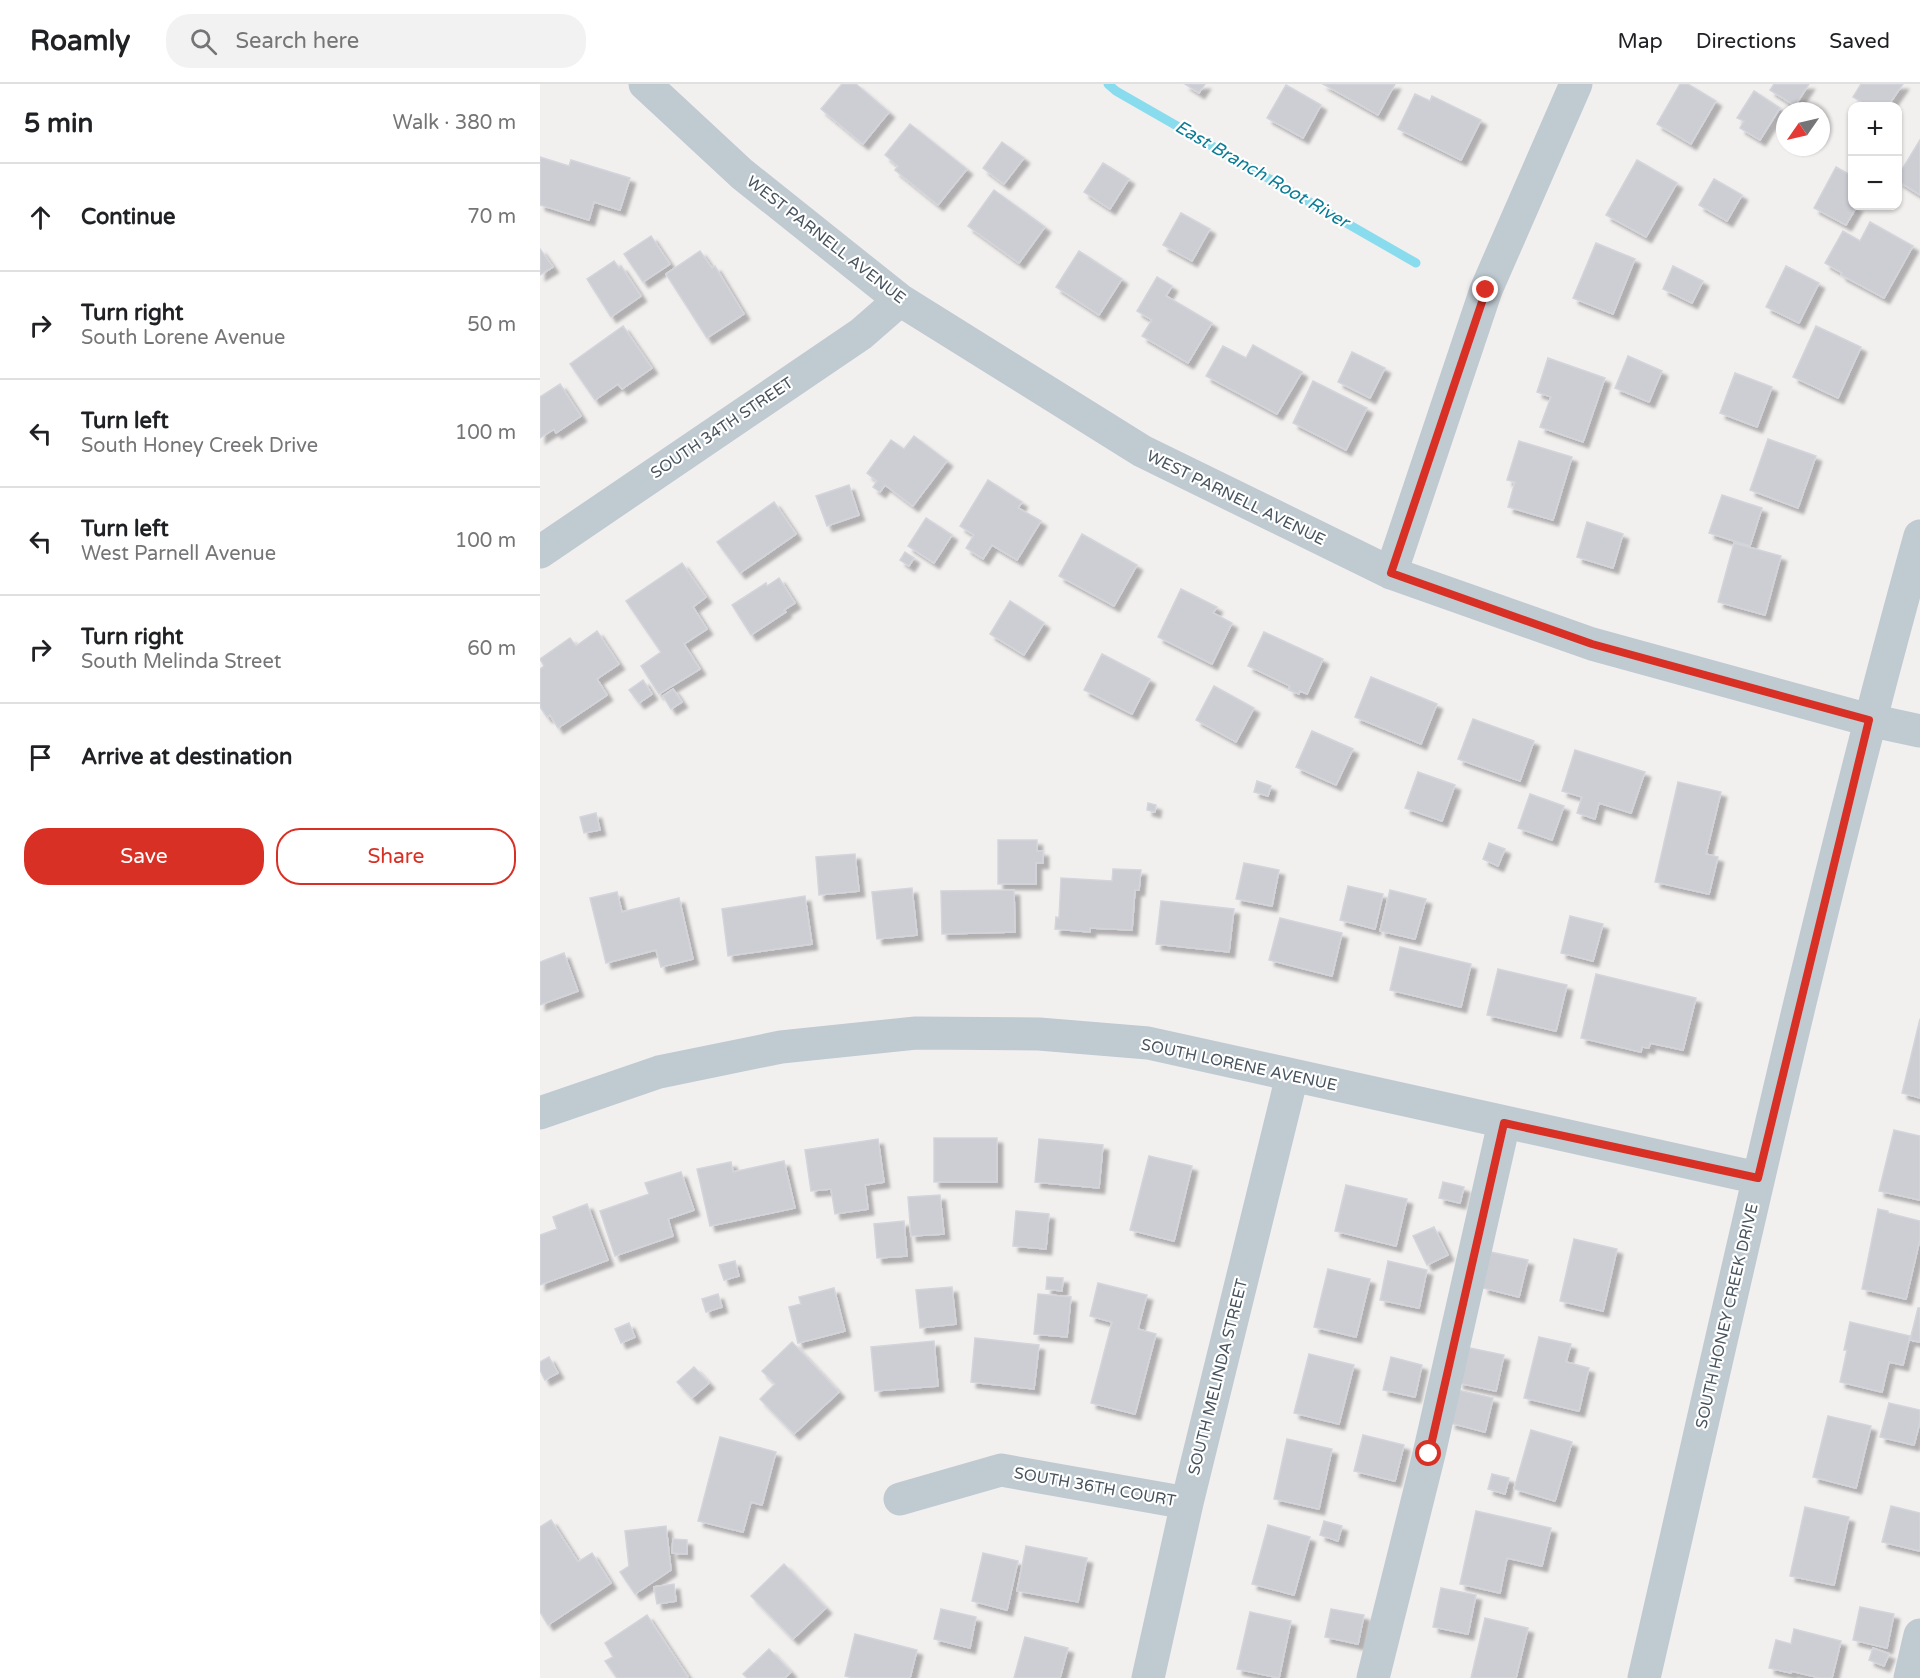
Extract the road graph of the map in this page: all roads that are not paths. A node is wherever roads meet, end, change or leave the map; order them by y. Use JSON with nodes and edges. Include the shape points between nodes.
{"nodes":[{"id":1,"x":645,"y":84,"type":"edge"},
{"id":2,"x":1576,"y":84,"type":"edge"},
{"id":3,"x":900,"y":300,"type":"junction"},
{"id":4,"x":1920,"y":536,"type":"edge"},
{"id":5,"x":540,"y":552,"type":"edge"},
{"id":6,"x":1391,"y":573,"type":"junction"},
{"id":7,"x":1869,"y":720,"type":"junction"},
{"id":8,"x":1920,"y":731,"type":"edge"},
{"id":9,"x":1292,"y":1076,"type":"junction"},
{"id":10,"x":540,"y":1113,"type":"edge"},
{"id":11,"x":1504,"y":1123,"type":"junction"},
{"id":12,"x":1758,"y":1178,"type":"junction"},
{"id":13,"x":900,"y":1499,"type":"dead end"},
{"id":14,"x":1187,"y":1503,"type":"junction"},
{"id":15,"x":1920,"y":1635,"type":"edge"},
{"id":16,"x":1148,"y":1678,"type":"edge"},
{"id":17,"x":1373,"y":1678,"type":"edge"},
{"id":18,"x":1644,"y":1678,"type":"edge"},
{"id":19,"x":1910,"y":1678,"type":"edge"}],
"edges":[{"from":1,"to":3,"type":"street","name":"WEST PARNELL AVENUE","via":[[742,174]]},
{"from":2,"to":6,"type":"street","via":[[1486,290]]},
{"from":3,"to":5,"type":"street","name":"SOUTH 34TH STREET","via":[[861,334]]},
{"from":3,"to":6,"type":"street","name":"WEST PARNELL AVENUE","via":[[1142,452]]},
{"from":4,"to":7,"type":"street","name":"SOUTH HONEY CREEK DRIVE"},
{"from":6,"to":7,"type":"street","name":"WEST PARNELL AVENUE","via":[[1592,644]]},
{"from":7,"to":8,"type":"street","name":"WEST PARNELL AVENUE"},
{"from":7,"to":12,"type":"street","name":"SOUTH HONEY CREEK DRIVE"},
{"from":9,"to":10,"type":"street","name":"SOUTH LORENE AVENUE","via":[[1148,1043],[1039,1034],[916,1033],[781,1047],[659,1072]]},
{"from":9,"to":11,"type":"street","name":"SOUTH LORENE AVENUE"},
{"from":9,"to":14,"type":"street","name":"SOUTH MELINDA STREET"},
{"from":11,"to":12,"type":"street","name":"SOUTH LORENE AVENUE"},
{"from":11,"to":17,"type":"street","via":[[1429,1454]]},
{"from":12,"to":18,"type":"street","name":"SOUTH HONEY CREEK DRIVE"},
{"from":13,"to":14,"type":"street","name":"SOUTH 36TH COURT","via":[[1001,1470]]},
{"from":14,"to":16,"type":"street","name":"SOUTH MELINDA STREET"},
{"from":15,"to":19,"type":"street"}]}
